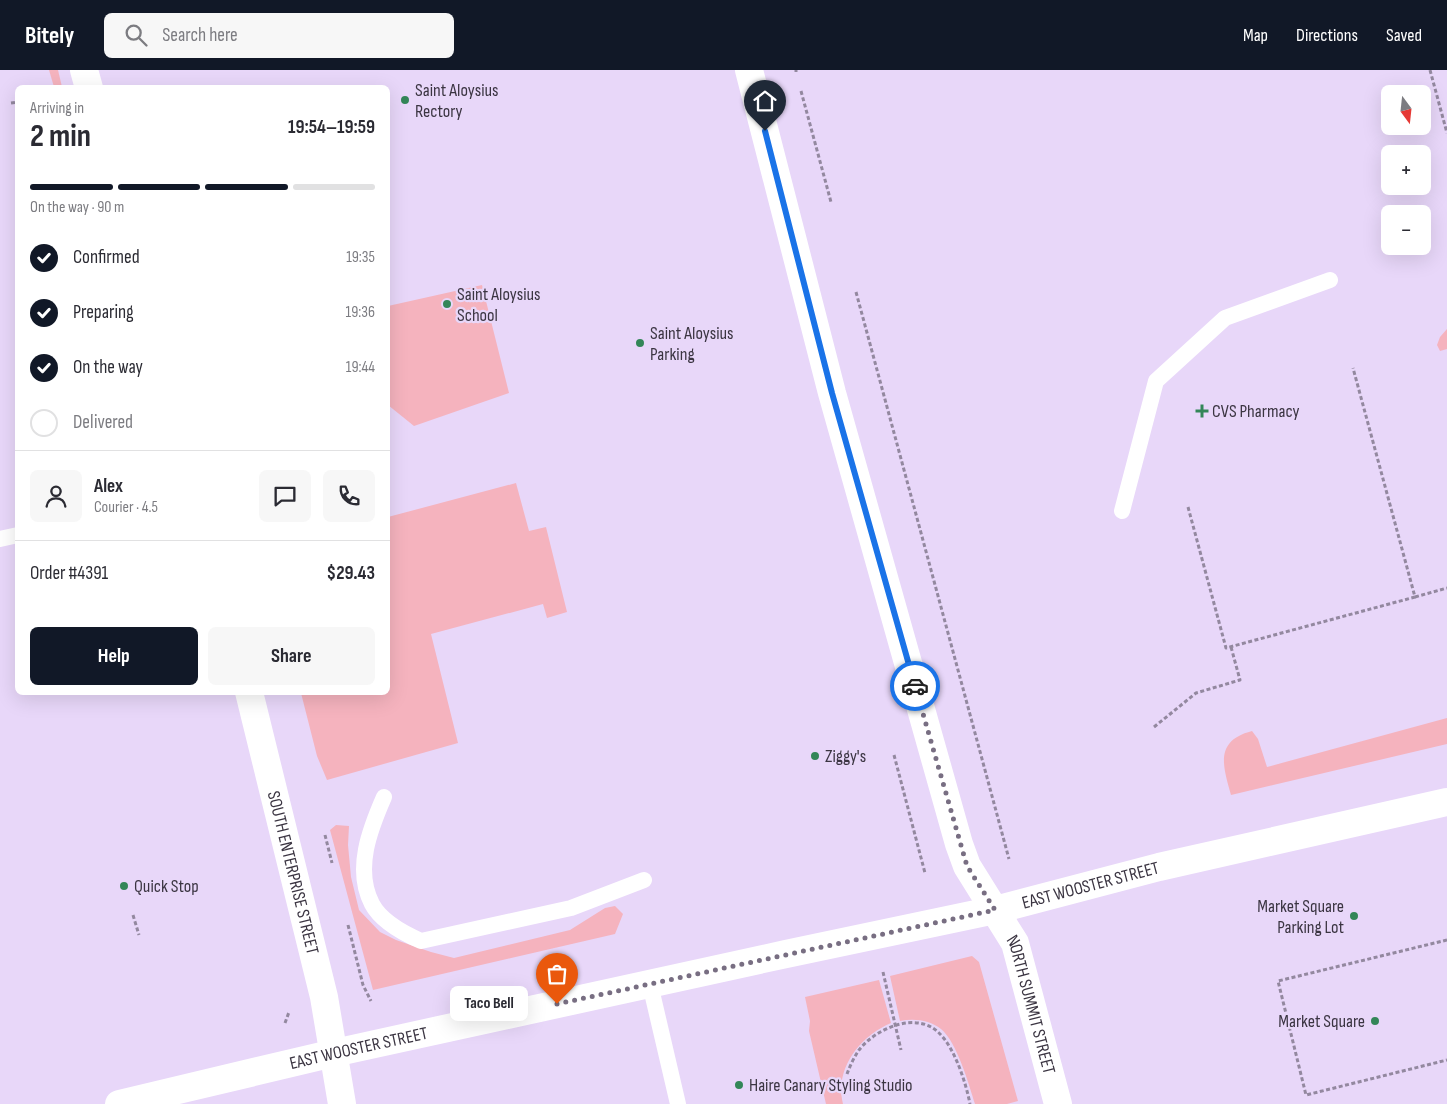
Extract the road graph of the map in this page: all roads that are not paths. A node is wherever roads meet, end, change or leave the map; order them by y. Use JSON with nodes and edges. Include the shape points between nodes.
{"nodes":[{"id":1,"x":84,"y":70,"type":"edge"},
{"id":2,"x":749,"y":70,"type":"edge"},
{"id":3,"x":88,"y":85,"type":"edge"},
{"id":4,"x":1330,"y":280,"type":"dead end"},
{"id":5,"x":1122,"y":511,"type":"dead end"},
{"id":6,"x":15,"y":536,"type":"edge"},
{"id":7,"x":0,"y":539,"type":"edge"},
{"id":8,"x":249,"y":695,"type":"edge"},
{"id":9,"x":384,"y":797,"type":"dead end"},
{"id":10,"x":1447,"y":802,"type":"edge"},
{"id":11,"x":644,"y":880,"type":"dead end"},
{"id":12,"x":995,"y":910,"type":"junction"},
{"id":13,"x":650,"y":984,"type":"junction"},
{"id":14,"x":334,"y":1053,"type":"junction"},
{"id":15,"x":119,"y":1104,"type":"edge"},
{"id":16,"x":342,"y":1104,"type":"edge"},
{"id":17,"x":678,"y":1104,"type":"edge"},
{"id":18,"x":1058,"y":1104,"type":"edge"}],
"edges":[{"from":1,"to":3,"type":"street"},
{"from":2,"to":12,"type":"street","name":"NORTH SUMMIT STREET","via":[[832,393],[959,844],[967,866]]},
{"from":4,"to":5,"type":"lane","via":[[1225,318],[1156,381]]},
{"from":6,"to":7,"type":"lane"},
{"from":8,"to":14,"type":"street","name":"SOUTH ENTERPRISE STREET","via":[[324,996]]},
{"from":9,"to":11,"type":"lane","via":[[366,844],[365,882],[372,905],[390,924],[421,941],[571,908]]},
{"from":10,"to":12,"type":"street","name":"EAST WOOSTER STREET","via":[[1160,867]]},
{"from":12,"to":13,"type":"street","name":"EAST WOOSTER STREET"},
{"from":12,"to":18,"type":"street","name":"NORTH SUMMIT STREET","via":[[1015,944]]},
{"from":13,"to":14,"type":"street","name":"EAST WOOSTER STREET"},
{"from":13,"to":17,"type":"lane"},
{"from":14,"to":15,"type":"street","name":"EAST WOOSTER STREET"},
{"from":14,"to":16,"type":"street","name":"SOUTH ENTERPRISE STREET"}]}
